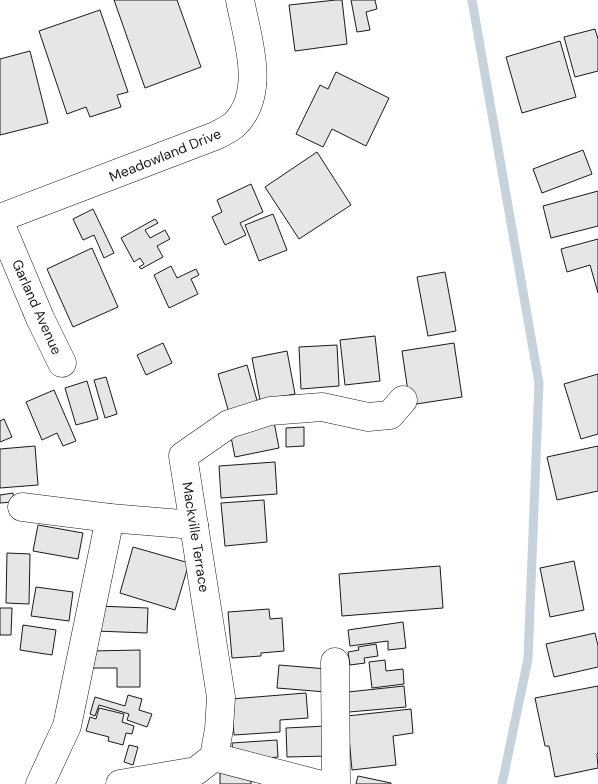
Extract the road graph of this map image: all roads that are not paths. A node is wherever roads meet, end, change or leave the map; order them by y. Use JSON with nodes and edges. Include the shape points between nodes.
{"nodes":[{"id":1,"x":240,"y":0,"type":"edge"},
{"id":2,"x":0,"y":218,"type":"edge"},
{"id":3,"x":0,"y":223,"type":"edge"},
{"id":4,"x":62,"y":363,"type":"dead end"},
{"id":5,"x":403,"y":400,"type":"dead end"},
{"id":6,"x":22,"y":507,"type":"dead end"},
{"id":7,"x":110,"y":518,"type":"junction"},
{"id":8,"x":194,"y":526,"type":"junction"},
{"id":9,"x":335,"y":662,"type":"dead end"},
{"id":10,"x":214,"y":757,"type":"junction"},
{"id":11,"x":40,"y":784,"type":"edge"},
{"id":12,"x":120,"y":784,"type":"edge"},
{"id":13,"x":318,"y":784,"type":"edge"},
{"id":14,"x":336,"y":784,"type":"edge"}],
"edges":[{"from":1,"to":2,"type":"street","name":"Meadowland Drive","via":[[252,64],[252,87],[247,106],[234,125],[215,136]]},
{"from":3,"to":4,"type":"street","name":"Garland Avenue"},
{"from":5,"to":8,"type":"street","name":"Mackville Terrace","via":[[390,415],[368,417],[322,407],[270,411],[229,424],[183,456]]},
{"from":6,"to":7,"type":"street"},
{"from":7,"to":8,"type":"street"},
{"from":7,"to":11,"type":"street","via":[[67,726]]},
{"from":8,"to":10,"type":"street","name":"Mackville Terrace","via":[[221,697]]},
{"from":9,"to":14,"type":"street"},
{"from":10,"to":12,"type":"street","via":[[196,772]]},
{"from":10,"to":13,"type":"street"}]}
